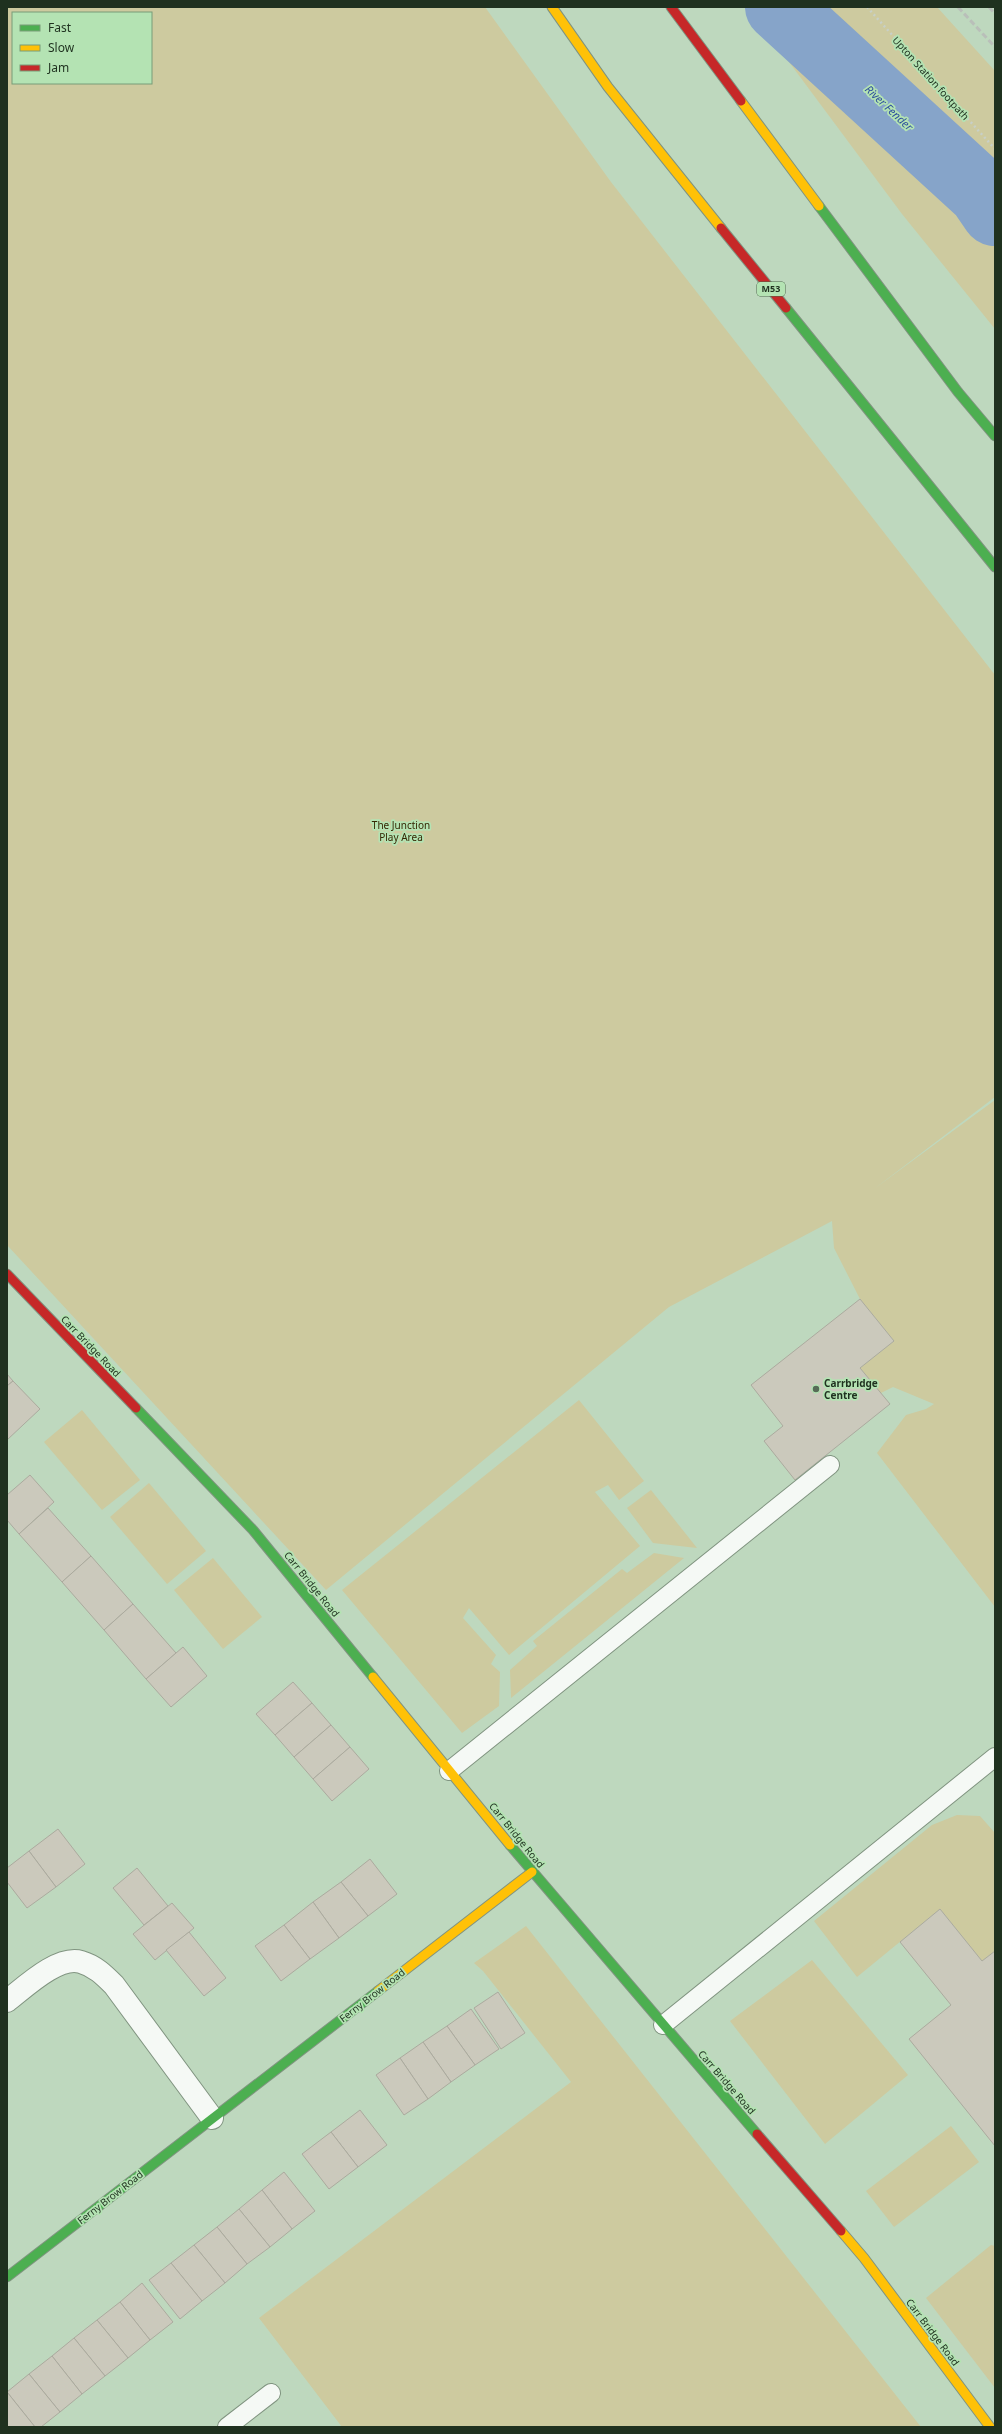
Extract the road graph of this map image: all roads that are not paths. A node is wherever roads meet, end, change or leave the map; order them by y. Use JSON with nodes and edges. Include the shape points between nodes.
{"nodes":[{"id":1,"x":552,"y":7,"type":"edge"},
{"id":2,"x":671,"y":7,"type":"edge"},
{"id":3,"x":995,"y":436,"type":"edge"},
{"id":4,"x":995,"y":567,"type":"edge"},
{"id":5,"x":7,"y":1274,"type":"edge"},
{"id":6,"x":830,"y":1465,"type":"dead end"},
{"id":7,"x":995,"y":1758,"type":"edge"},
{"id":8,"x":449,"y":1770,"type":"junction"},
{"id":9,"x":532,"y":1872,"type":"junction"},
{"id":10,"x":7,"y":2001,"type":"edge"},
{"id":11,"x":663,"y":2025,"type":"junction"},
{"id":12,"x":212,"y":2118,"type":"junction"},
{"id":13,"x":7,"y":2277,"type":"edge"},
{"id":14,"x":271,"y":2393,"type":"dead end"},
{"id":15,"x":227,"y":2427,"type":"edge"},
{"id":16,"x":990,"y":2427,"type":"edge"}],
"edges":[{"from":1,"to":4,"type":"main road","number":"M53","via":[[608,87]]},
{"from":2,"to":3,"type":"main road","via":[[953,385]]},
{"from":5,"to":8,"type":"main road","name":"Carr Bridge Road","via":[[253,1530]]},
{"from":6,"to":8,"type":"lane"},
{"from":7,"to":11,"type":"lane"},
{"from":8,"to":9,"type":"main road","name":"Carr Bridge Road"},
{"from":9,"to":11,"type":"main road","name":"Carr Bridge Road"},
{"from":9,"to":12,"type":"main road","name":"Ferny Brow Road"},
{"from":10,"to":12,"type":"street","via":[[57,1965],[80,1961],[97,1969],[114,1985]]},
{"from":11,"to":16,"type":"main road","name":"Carr Bridge Road","via":[[864,2258]]},
{"from":12,"to":13,"type":"main road","name":"Ferny Brow Road"},
{"from":14,"to":15,"type":"lane"}]}
